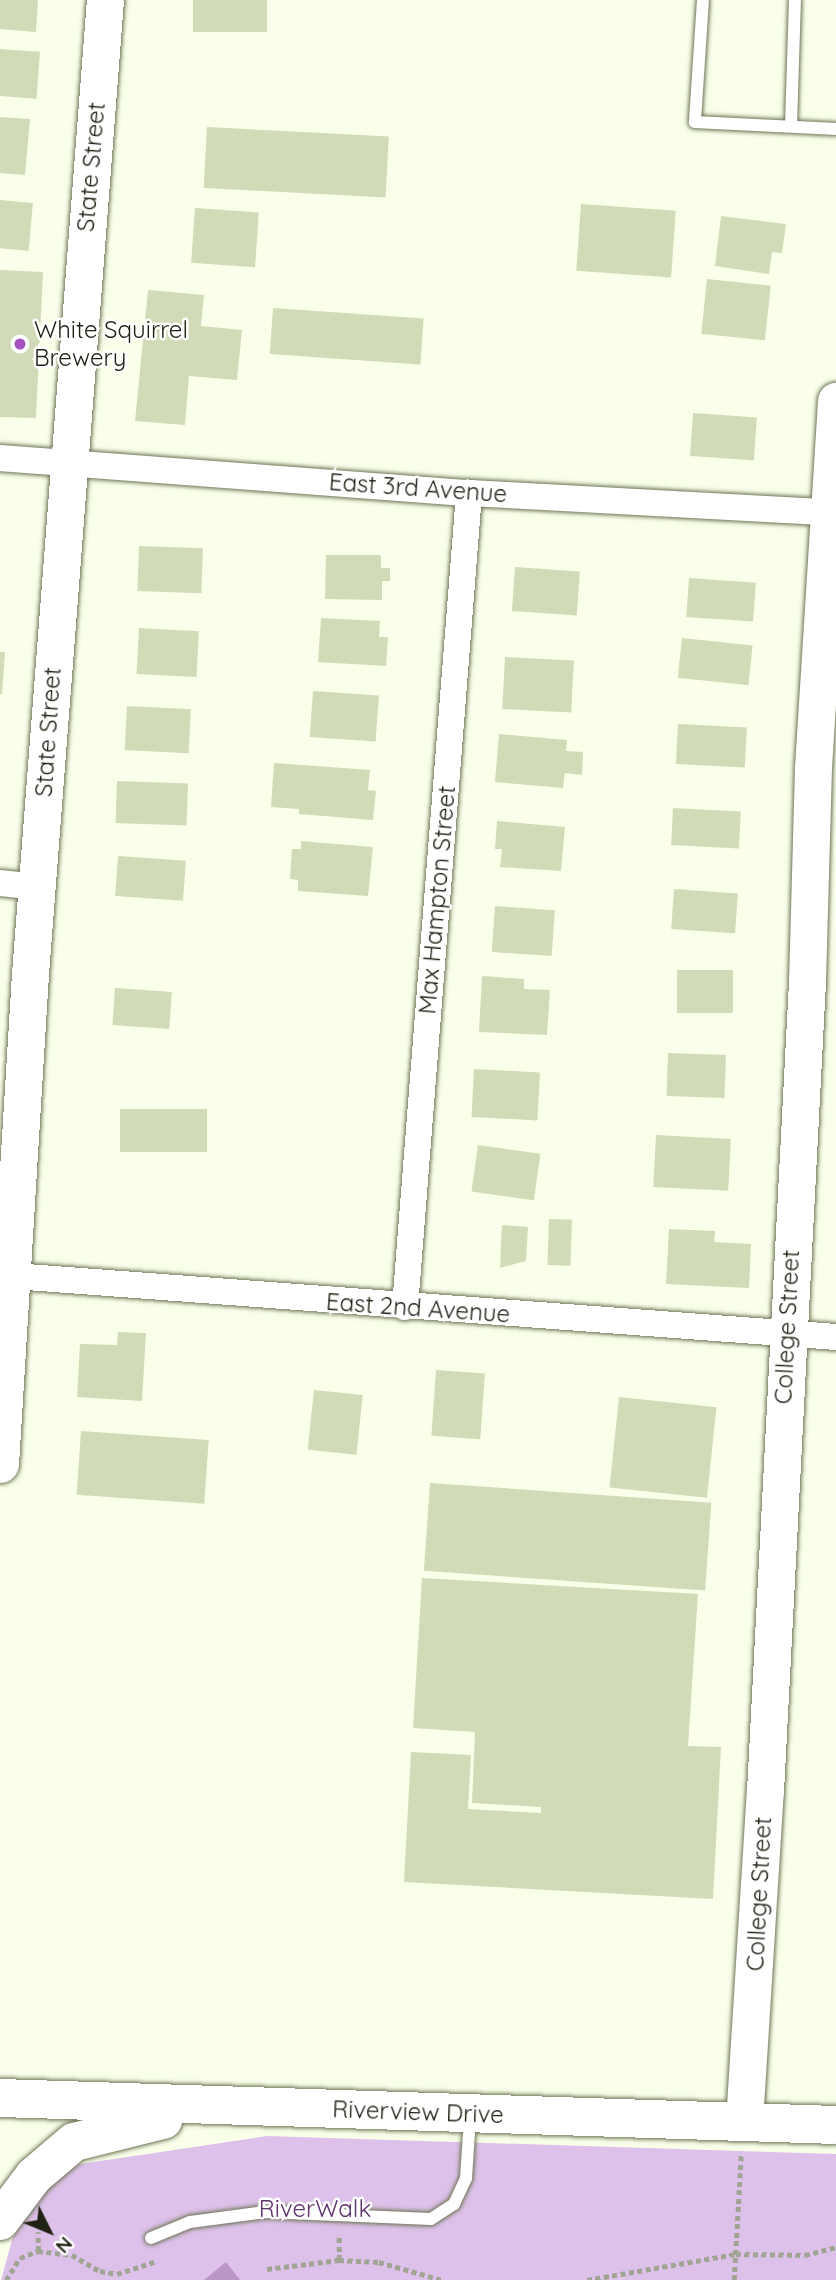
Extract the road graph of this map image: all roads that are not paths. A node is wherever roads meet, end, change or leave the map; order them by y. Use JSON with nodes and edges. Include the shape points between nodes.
{"nodes":[{"id":1,"x":105,"y":0,"type":"edge"},
{"id":2,"x":704,"y":0,"type":"edge"},
{"id":3,"x":795,"y":0,"type":"edge"},
{"id":4,"x":790,"y":126,"type":"junction"},
{"id":5,"x":836,"y":128,"type":"edge"},
{"id":6,"x":836,"y":401,"type":"edge"},
{"id":7,"x":0,"y":458,"type":"edge"},
{"id":8,"x":68,"y":461,"type":"junction"},
{"id":9,"x":469,"y":493,"type":"junction"},
{"id":10,"x":832,"y":513,"type":"edge"},
{"id":11,"x":0,"y":883,"type":"edge"},
{"id":12,"x":37,"y":887,"type":"junction"},
{"id":13,"x":6,"y":1276,"type":"edge"},
{"id":14,"x":405,"y":1307,"type":"junction"},
{"id":15,"x":786,"y":1334,"type":"junction"},
{"id":16,"x":836,"y":1337,"type":"edge"},
{"id":17,"x":0,"y":1464,"type":"edge"},
{"id":18,"x":0,"y":2098,"type":"edge"},
{"id":19,"x":239,"y":2107,"type":"junction"},
{"id":20,"x":470,"y":2114,"type":"junction"},
{"id":21,"x":744,"y":2122,"type":"junction"},
{"id":22,"x":836,"y":2125,"type":"edge"},
{"id":23,"x":0,"y":2221,"type":"edge"},
{"id":24,"x":151,"y":2238,"type":"dead end"}],
"edges":[{"from":1,"to":8,"type":"street","name":"State Street"},
{"from":2,"to":4,"type":"lane","via":[[695,122]]},
{"from":3,"to":4,"type":"lane"},
{"from":4,"to":5,"type":"lane"},
{"from":6,"to":10,"type":"street","name":"College Street"},
{"from":7,"to":8,"type":"street","name":"East 3rd Avenue"},
{"from":8,"to":9,"type":"street","name":"East 3rd Avenue"},
{"from":8,"to":12,"type":"street","name":"State Street"},
{"from":9,"to":10,"type":"street","name":"East 3rd Avenue"},
{"from":9,"to":14,"type":"street","name":"Max Hampton Street"},
{"from":10,"to":15,"type":"street","name":"College Street"},
{"from":11,"to":12,"type":"street"},
{"from":12,"to":13,"type":"street","name":"State Street"},
{"from":13,"to":14,"type":"street","name":"East 2nd Avenue"},
{"from":13,"to":17,"type":"street","name":"State Street"},
{"from":14,"to":15,"type":"street","name":"East 2nd Avenue"},
{"from":15,"to":16,"type":"street","name":"East 2nd Avenue"},
{"from":15,"to":21,"type":"street","name":"College Street","via":[[767,1763]]},
{"from":18,"to":19,"type":"main road","name":"Riverview Drive"},
{"from":19,"to":20,"type":"main road","name":"Riverview Drive"},
{"from":19,"to":23,"type":"main road","via":[[123,2126],[74,2142],[34,2176]]},
{"from":20,"to":21,"type":"main road","name":"Riverview Drive"},
{"from":20,"to":24,"type":"lane","via":[[466,2178],[454,2204],[431,2219],[265,2212],[190,2222]]},
{"from":21,"to":22,"type":"main road","name":"Riverview Drive"}]}
